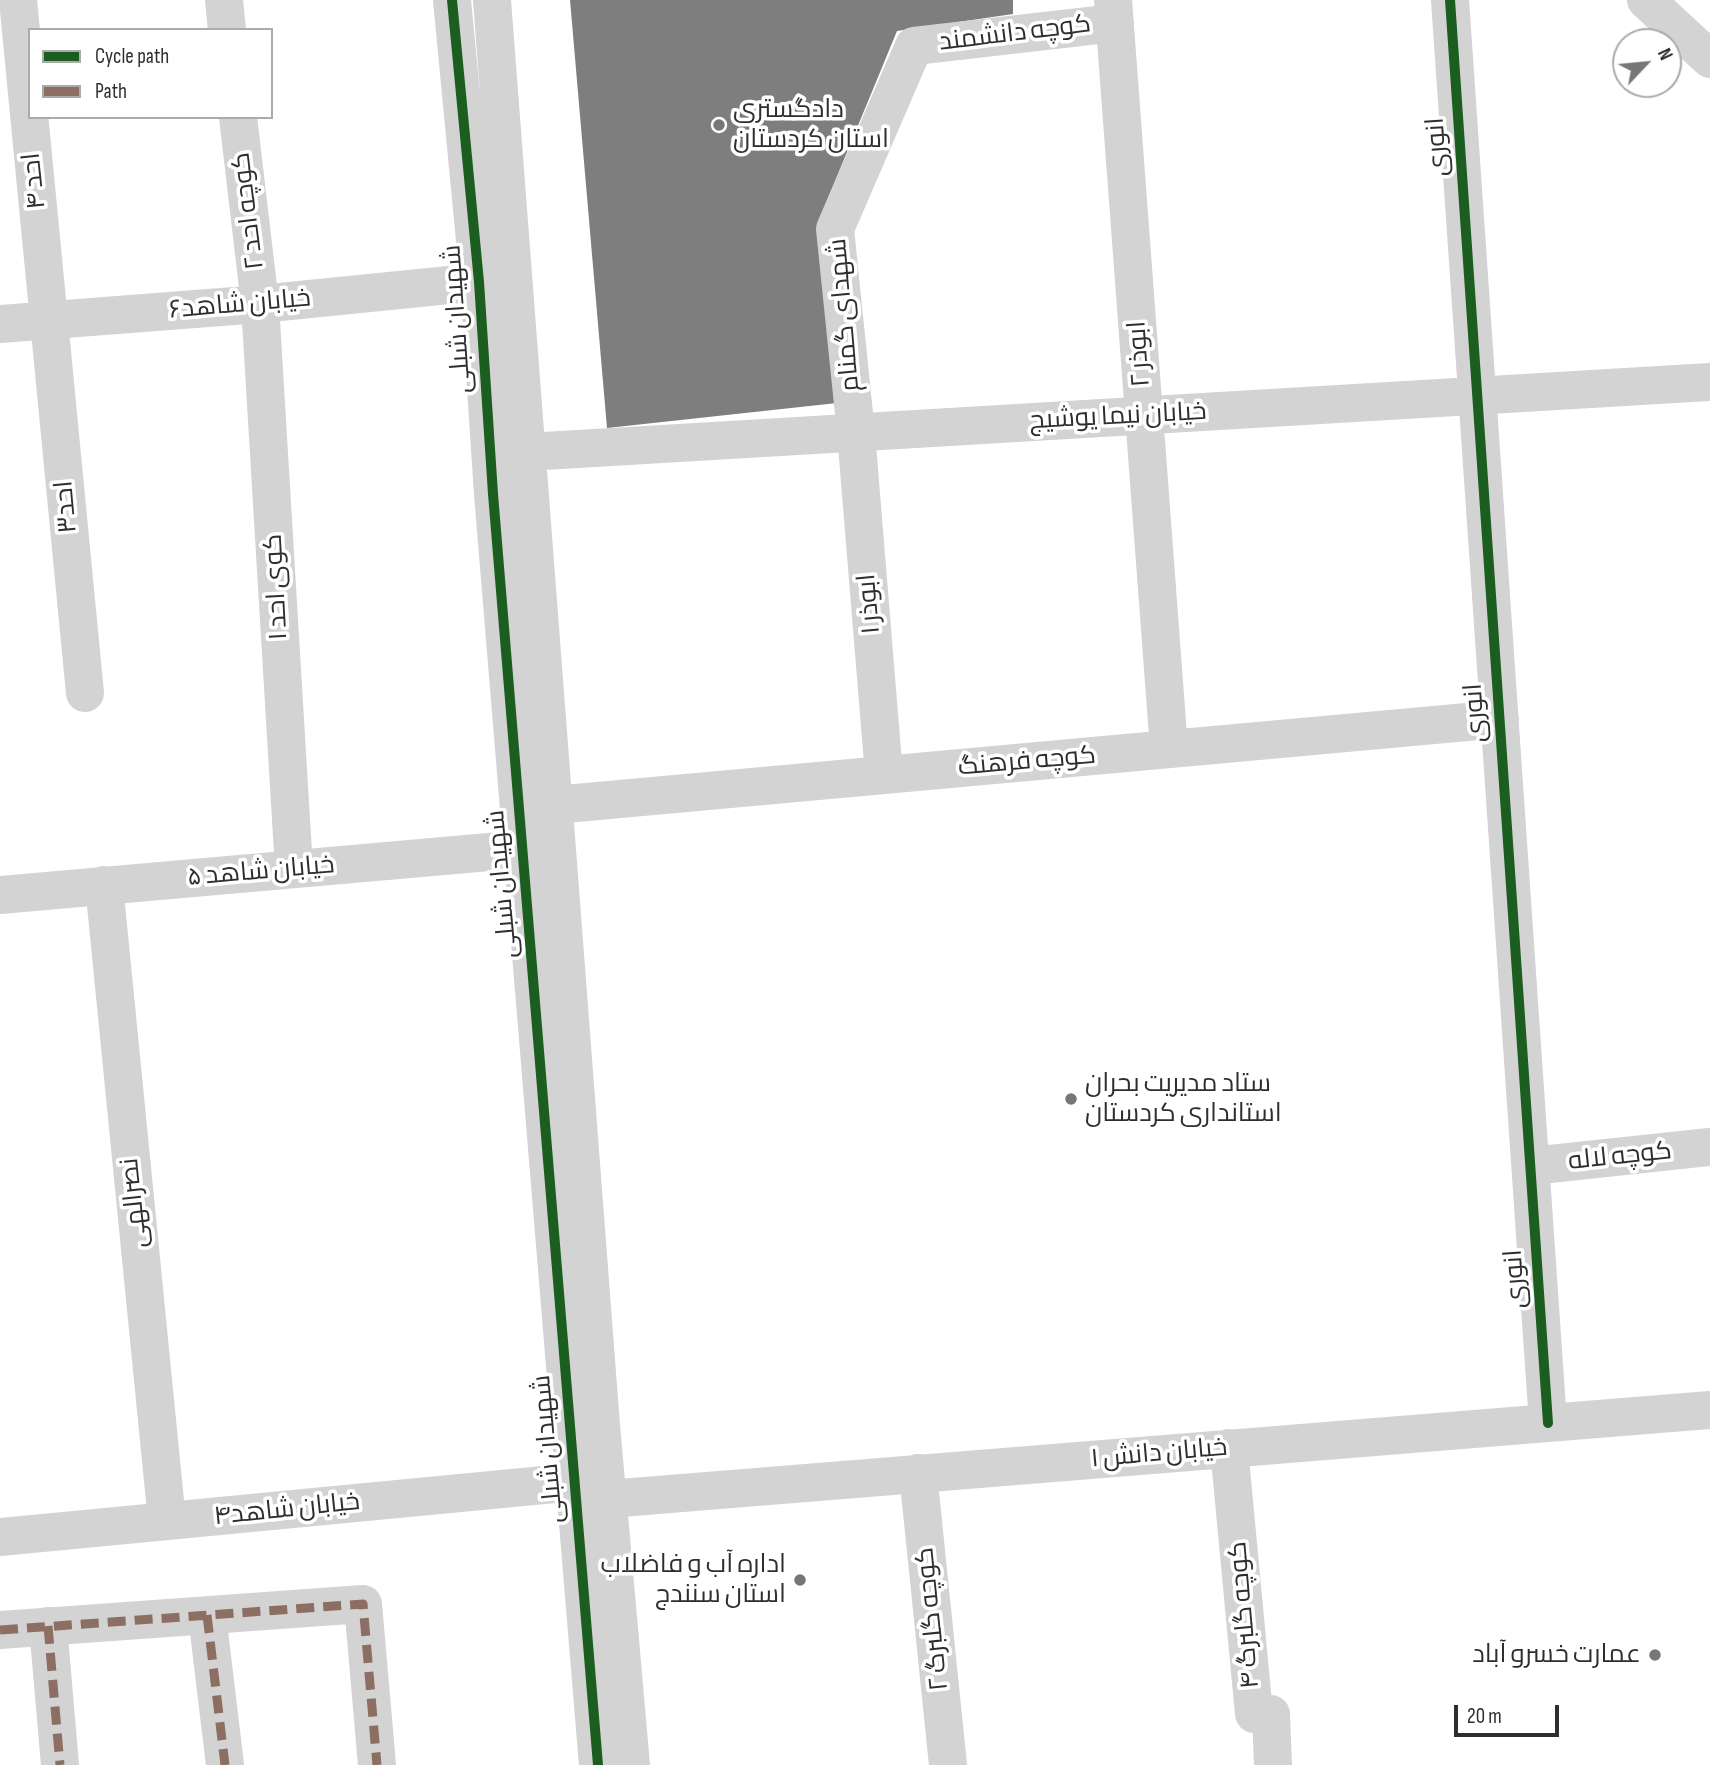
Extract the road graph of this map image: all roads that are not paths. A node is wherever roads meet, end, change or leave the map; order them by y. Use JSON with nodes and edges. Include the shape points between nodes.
{"nodes":[{"id":1,"x":18,"y":0,"type":"edge"},
{"id":2,"x":224,"y":0,"type":"edge"},
{"id":3,"x":452,"y":0,"type":"edge"},
{"id":4,"x":492,"y":0,"type":"edge"},
{"id":5,"x":1450,"y":0,"type":"edge"},
{"id":6,"x":1646,"y":0,"type":"edge"},
{"id":7,"x":1114,"y":11,"type":"edge"},
{"id":8,"x":227,"y":28,"type":"edge"},
{"id":9,"x":914,"y":46,"type":"joint"},
{"id":10,"x":1710,"y":60,"type":"edge"},
{"id":11,"x":28,"y":103,"type":"edge"},
{"id":12,"x":30,"y":119,"type":"edge"},
{"id":13,"x":238,"y":119,"type":"edge"},
{"id":14,"x":479,"y":282,"type":"junction"},
{"id":15,"x":261,"y":304,"type":"junction"},
{"id":16,"x":49,"y":320,"type":"junction"},
{"id":17,"x":0,"y":324,"type":"edge"},
{"id":18,"x":1710,"y":382,"type":"edge"},
{"id":19,"x":1478,"y":396,"type":"junction"},
{"id":20,"x":1144,"y":416,"type":"junction"},
{"id":21,"x":856,"y":433,"type":"junction"},
{"id":22,"x":527,"y":452,"type":"junction"},
{"id":23,"x":85,"y":693,"type":"dead end"},
{"id":24,"x":1500,"y":719,"type":"junction"},
{"id":25,"x":1169,"y":749,"type":"junction"},
{"id":26,"x":884,"y":775,"type":"junction"},
{"id":27,"x":554,"y":805,"type":"junction"},
{"id":28,"x":523,"y":849,"type":"junction"},
{"id":29,"x":294,"y":869,"type":"junction"},
{"id":30,"x":104,"y":886,"type":"junction"},
{"id":31,"x":0,"y":894,"type":"edge"},
{"id":32,"x":1710,"y":1147,"type":"edge"},
{"id":33,"x":1531,"y":1166,"type":"junction"},
{"id":34,"x":1710,"y":1410,"type":"edge"},
{"id":35,"x":1548,"y":1423,"type":"junction"},
{"id":36,"x":1230,"y":1448,"type":"junction"},
{"id":37,"x":918,"y":1474,"type":"junction"},
{"id":38,"x":591,"y":1491,"type":"junction"},
{"id":39,"x":167,"y":1521,"type":"junction"},
{"id":40,"x":0,"y":1537,"type":"edge"},
{"id":41,"x":207,"y":1615,"type":"junction"},
{"id":42,"x":48,"y":1626,"type":"junction"},
{"id":43,"x":0,"y":1630,"type":"edge"},
{"id":44,"x":60,"y":1765,"type":"edge"},
{"id":45,"x":225,"y":1765,"type":"edge"},
{"id":46,"x":377,"y":1765,"type":"edge"},
{"id":47,"x":598,"y":1765,"type":"edge"},
{"id":48,"x":631,"y":1765,"type":"edge"},
{"id":49,"x":948,"y":1765,"type":"edge"},
{"id":50,"x":1273,"y":1765,"type":"edge"}],
"edges":[{"from":1,"to":11,"type":"street","name":"احد ۴"},
{"from":2,"to":8,"type":"street"},
{"from":3,"to":14,"type":"street","name":"شهیدان شبلی"},
{"from":4,"to":22,"type":"street","name":"شهیدان شبلی"},
{"from":5,"to":19,"type":"street","name":"انوری"},
{"from":6,"to":10,"type":"street"},
{"from":7,"to":9,"type":"street","name":"کوچه دانشمند"},
{"from":7,"to":20,"type":"street","name":"ابوذر ۲"},
{"from":9,"to":21,"type":"street","name":"شهدای گمنام","via":[[835,229]]},
{"from":12,"to":16,"type":"street","name":"احد ۴"},
{"from":13,"to":15,"type":"street","name":"کوچه احد ۲"},
{"from":14,"to":15,"type":"street","name":"خیابان شاهد۶"},
{"from":14,"to":28,"type":"street","name":"شهیدان شبلی"},
{"from":15,"to":16,"type":"street","name":"خیابان شاهد۶"},
{"from":15,"to":29,"type":"street","name":"کوی احد ۱"},
{"from":16,"to":17,"type":"street","name":"خیابان شاهد۶"},
{"from":16,"to":23,"type":"street","name":"احد۳"},
{"from":18,"to":19,"type":"street","name":"خیابان نیما یوشیج"},
{"from":19,"to":20,"type":"street","name":"خیابان نیما یوشیج"},
{"from":19,"to":24,"type":"street","name":"انوری"},
{"from":20,"to":21,"type":"street","name":"خیابان نیما یوشیج"},
{"from":20,"to":25,"type":"street","name":"ابوذر ۲"},
{"from":21,"to":22,"type":"street","name":"خیابان نیما یوشیج"},
{"from":21,"to":26,"type":"street","name":"ابوذر ۱"},
{"from":22,"to":27,"type":"street","name":"شهیدان شبلی"},
{"from":24,"to":25,"type":"street","name":"کوچه فرهنگ"},
{"from":24,"to":33,"type":"street","name":"انوری"},
{"from":25,"to":26,"type":"street","name":"کوچه فرهنگ"},
{"from":26,"to":27,"type":"street","name":"کوچه فرهنگ"},
{"from":27,"to":38,"type":"street","name":"شهیدان شبلی"},
{"from":28,"to":29,"type":"street","name":"خیابان شاهد ۵"},
{"from":28,"to":38,"type":"street","name":"شهیدان شبلی"},
{"from":29,"to":30,"type":"street","name":"خیابان شاهد ۵"},
{"from":30,"to":31,"type":"street","name":"خیابان شاهد ۵"},
{"from":30,"to":39,"type":"street","name":"نصرالهی"},
{"from":32,"to":33,"type":"street","name":"کوچه لاله"},
{"from":33,"to":35,"type":"street","name":"انوری"},
{"from":34,"to":35,"type":"street","name":"خیابان دانش ۱"},
{"from":35,"to":36,"type":"street","name":"خیابان دانش ۱"},
{"from":36,"to":37,"type":"street","name":"خیابان دانش ۱"},
{"from":36,"to":50,"type":"street","name":"کوچه گلبرگ ۴","via":[[1254,1714],[1271,1714]]},
{"from":37,"to":38,"type":"street","name":"خیابان دانش ۱"},
{"from":37,"to":49,"type":"street","name":"کوچه گلبرگ ۲"},
{"from":38,"to":39,"type":"street","name":"خیابان شاهد۴"},
{"from":38,"to":47,"type":"street","name":"شهیدان شبلی"},
{"from":38,"to":48,"type":"street","name":"شهیدان شبلی"},
{"from":39,"to":40,"type":"street","name":"خیابان شاهد۴"},
{"from":41,"to":42,"type":"street"},
{"from":41,"to":45,"type":"street"},
{"from":41,"to":46,"type":"street","via":[[363,1604]]},
{"from":42,"to":43,"type":"street"},
{"from":42,"to":44,"type":"street"}]}
